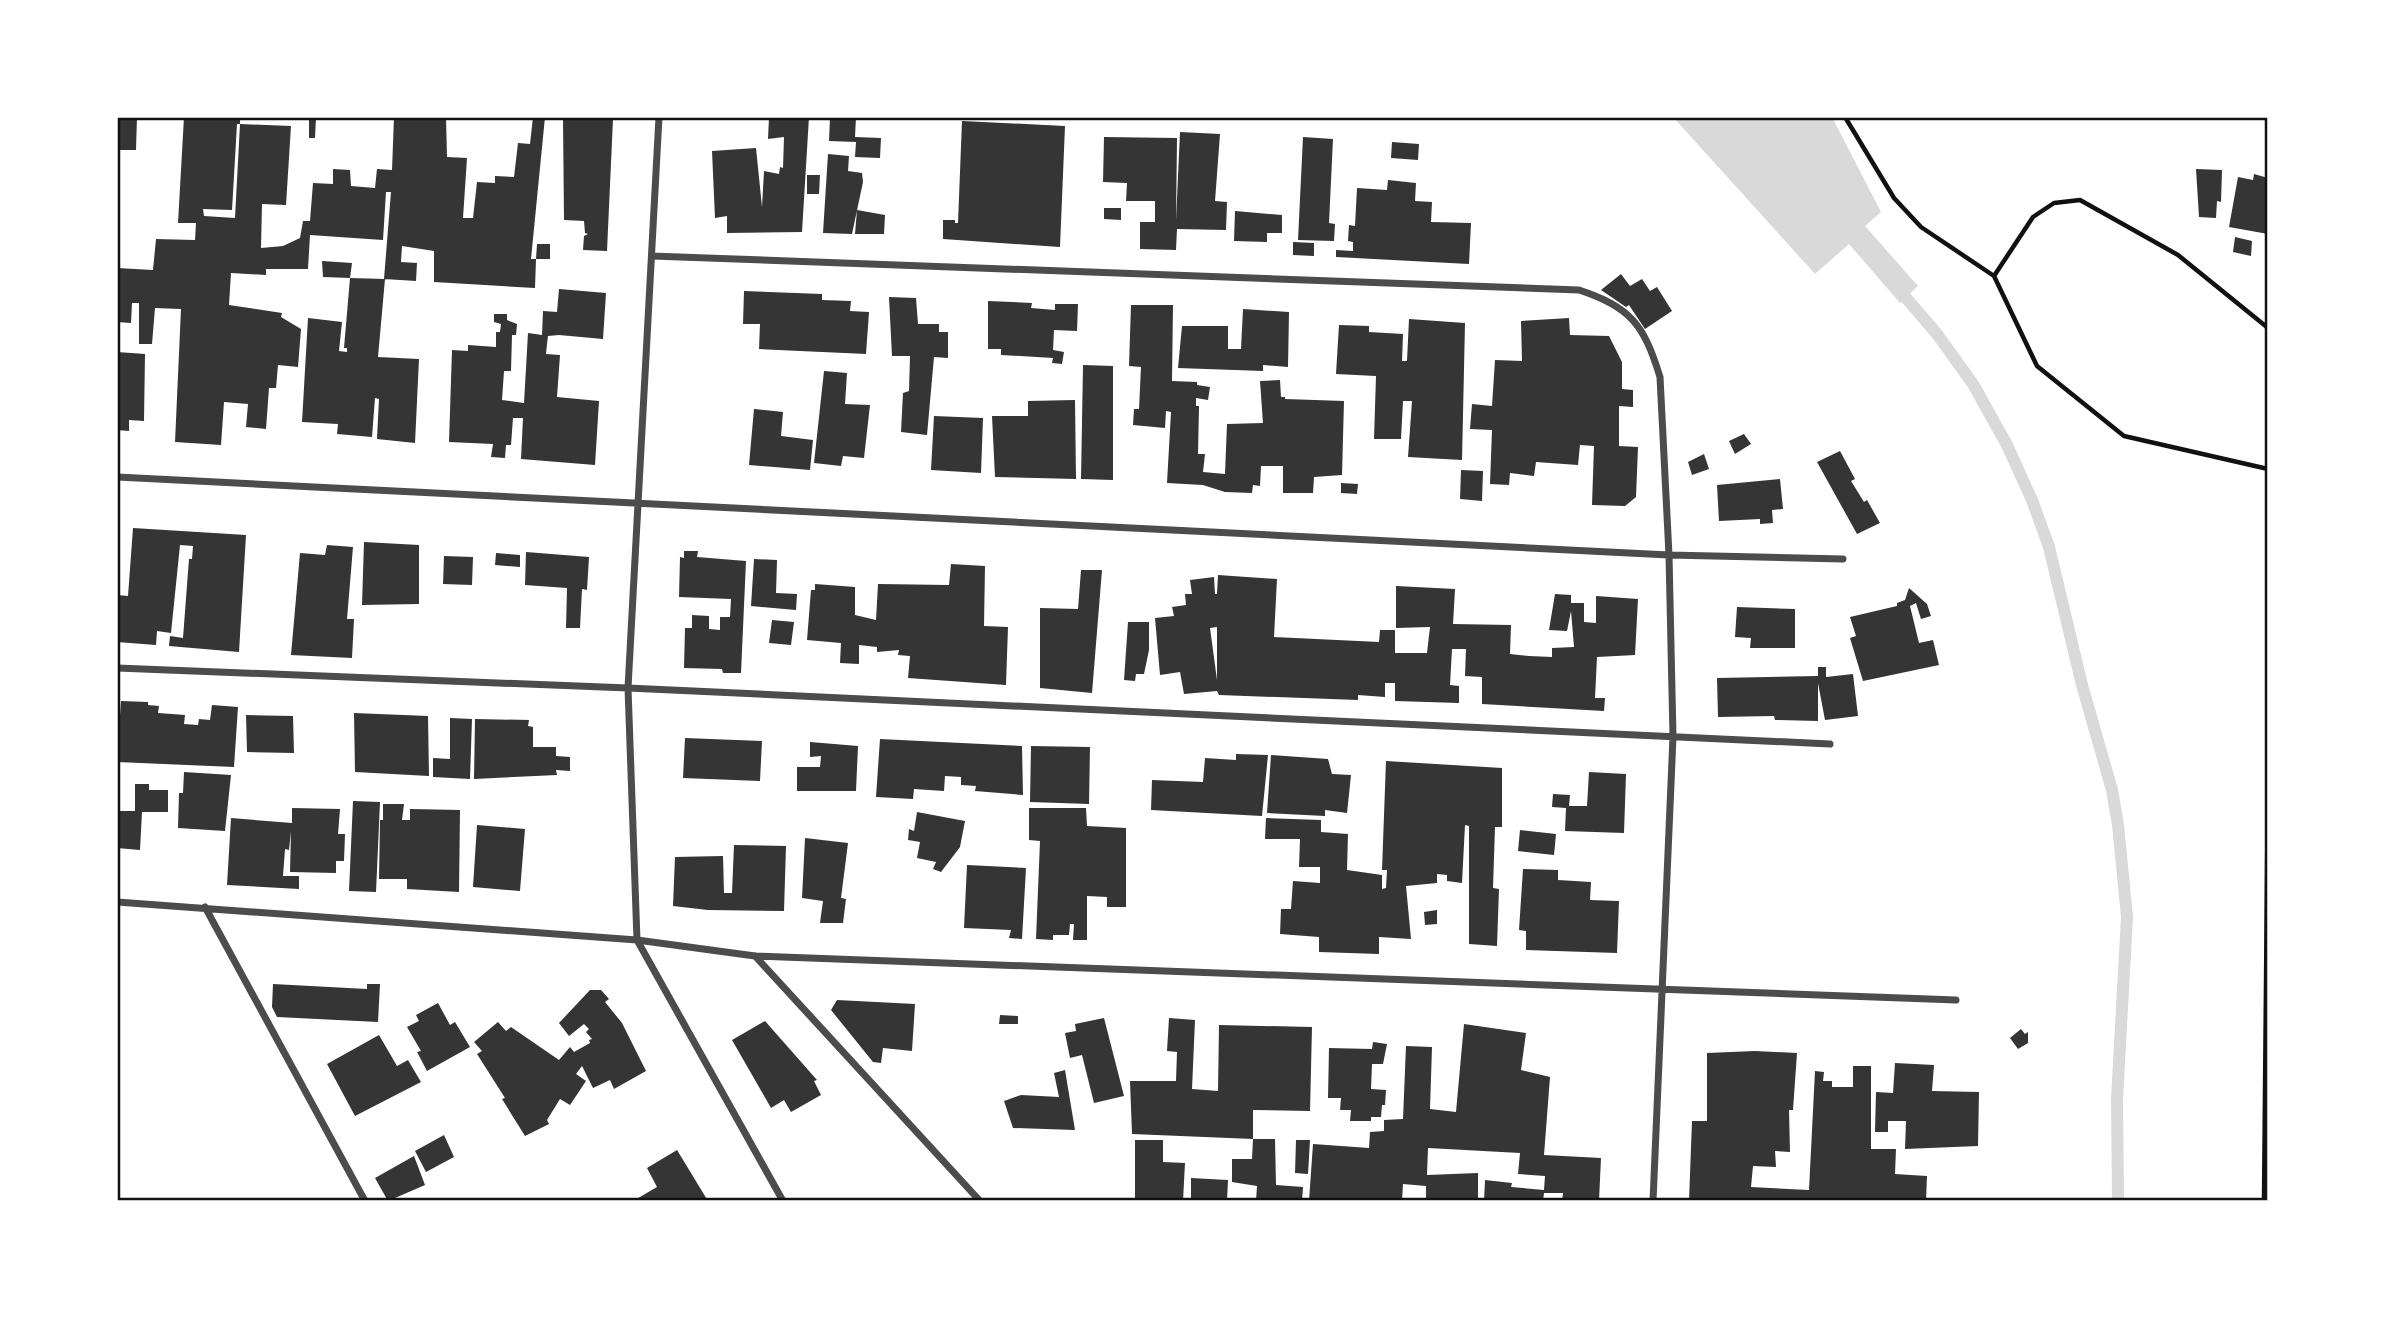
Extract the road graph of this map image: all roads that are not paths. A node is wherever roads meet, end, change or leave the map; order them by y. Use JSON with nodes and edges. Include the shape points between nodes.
{"nodes":[{"id":1,"x":659,"y":117,"type":"edge"},
{"id":2,"x":652,"y":256,"type":"junction"},
{"id":3,"x":117,"y":477,"type":"edge"},
{"id":4,"x":638,"y":501,"type":"junction"},
{"id":5,"x":1669,"y":555,"type":"junction"},
{"id":6,"x":1843,"y":559,"type":"dead end"},
{"id":7,"x":117,"y":668,"type":"edge"},
{"id":8,"x":628,"y":688,"type":"junction"},
{"id":9,"x":1673,"y":737,"type":"junction"},
{"id":10,"x":1830,"y":744,"type":"dead end"},
{"id":11,"x":117,"y":902,"type":"edge"},
{"id":12,"x":205,"y":907,"type":"junction"},
{"id":13,"x":637,"y":940,"type":"junction"},
{"id":14,"x":755,"y":956,"type":"junction"},
{"id":15,"x":1664,"y":988,"type":"junction"},
{"id":16,"x":1956,"y":1000,"type":"dead end"},
{"id":17,"x":365,"y":1201,"type":"edge"},
{"id":18,"x":783,"y":1201,"type":"edge"},
{"id":19,"x":980,"y":1201,"type":"edge"},
{"id":20,"x":1653,"y":1201,"type":"edge"}],
"edges":[{"from":1,"to":2,"type":"street"},
{"from":2,"to":4,"type":"street"},
{"from":2,"to":5,"type":"street","via":[[1579,290],[1612,301],[1636,323],[1652,352],[1660,377]]},
{"from":3,"to":4,"type":"street"},
{"from":4,"to":5,"type":"street"},
{"from":4,"to":8,"type":"street"},
{"from":5,"to":6,"type":"street"},
{"from":5,"to":9,"type":"street"},
{"from":7,"to":8,"type":"street"},
{"from":8,"to":9,"type":"street"},
{"from":8,"to":13,"type":"street"},
{"from":9,"to":10,"type":"street"},
{"from":9,"to":15,"type":"street"},
{"from":11,"to":12,"type":"street"},
{"from":12,"to":13,"type":"street"},
{"from":12,"to":17,"type":"street"},
{"from":13,"to":14,"type":"street"},
{"from":13,"to":18,"type":"street"},
{"from":14,"to":15,"type":"street"},
{"from":14,"to":19,"type":"street"},
{"from":15,"to":16,"type":"street"},
{"from":15,"to":20,"type":"street"}]}
